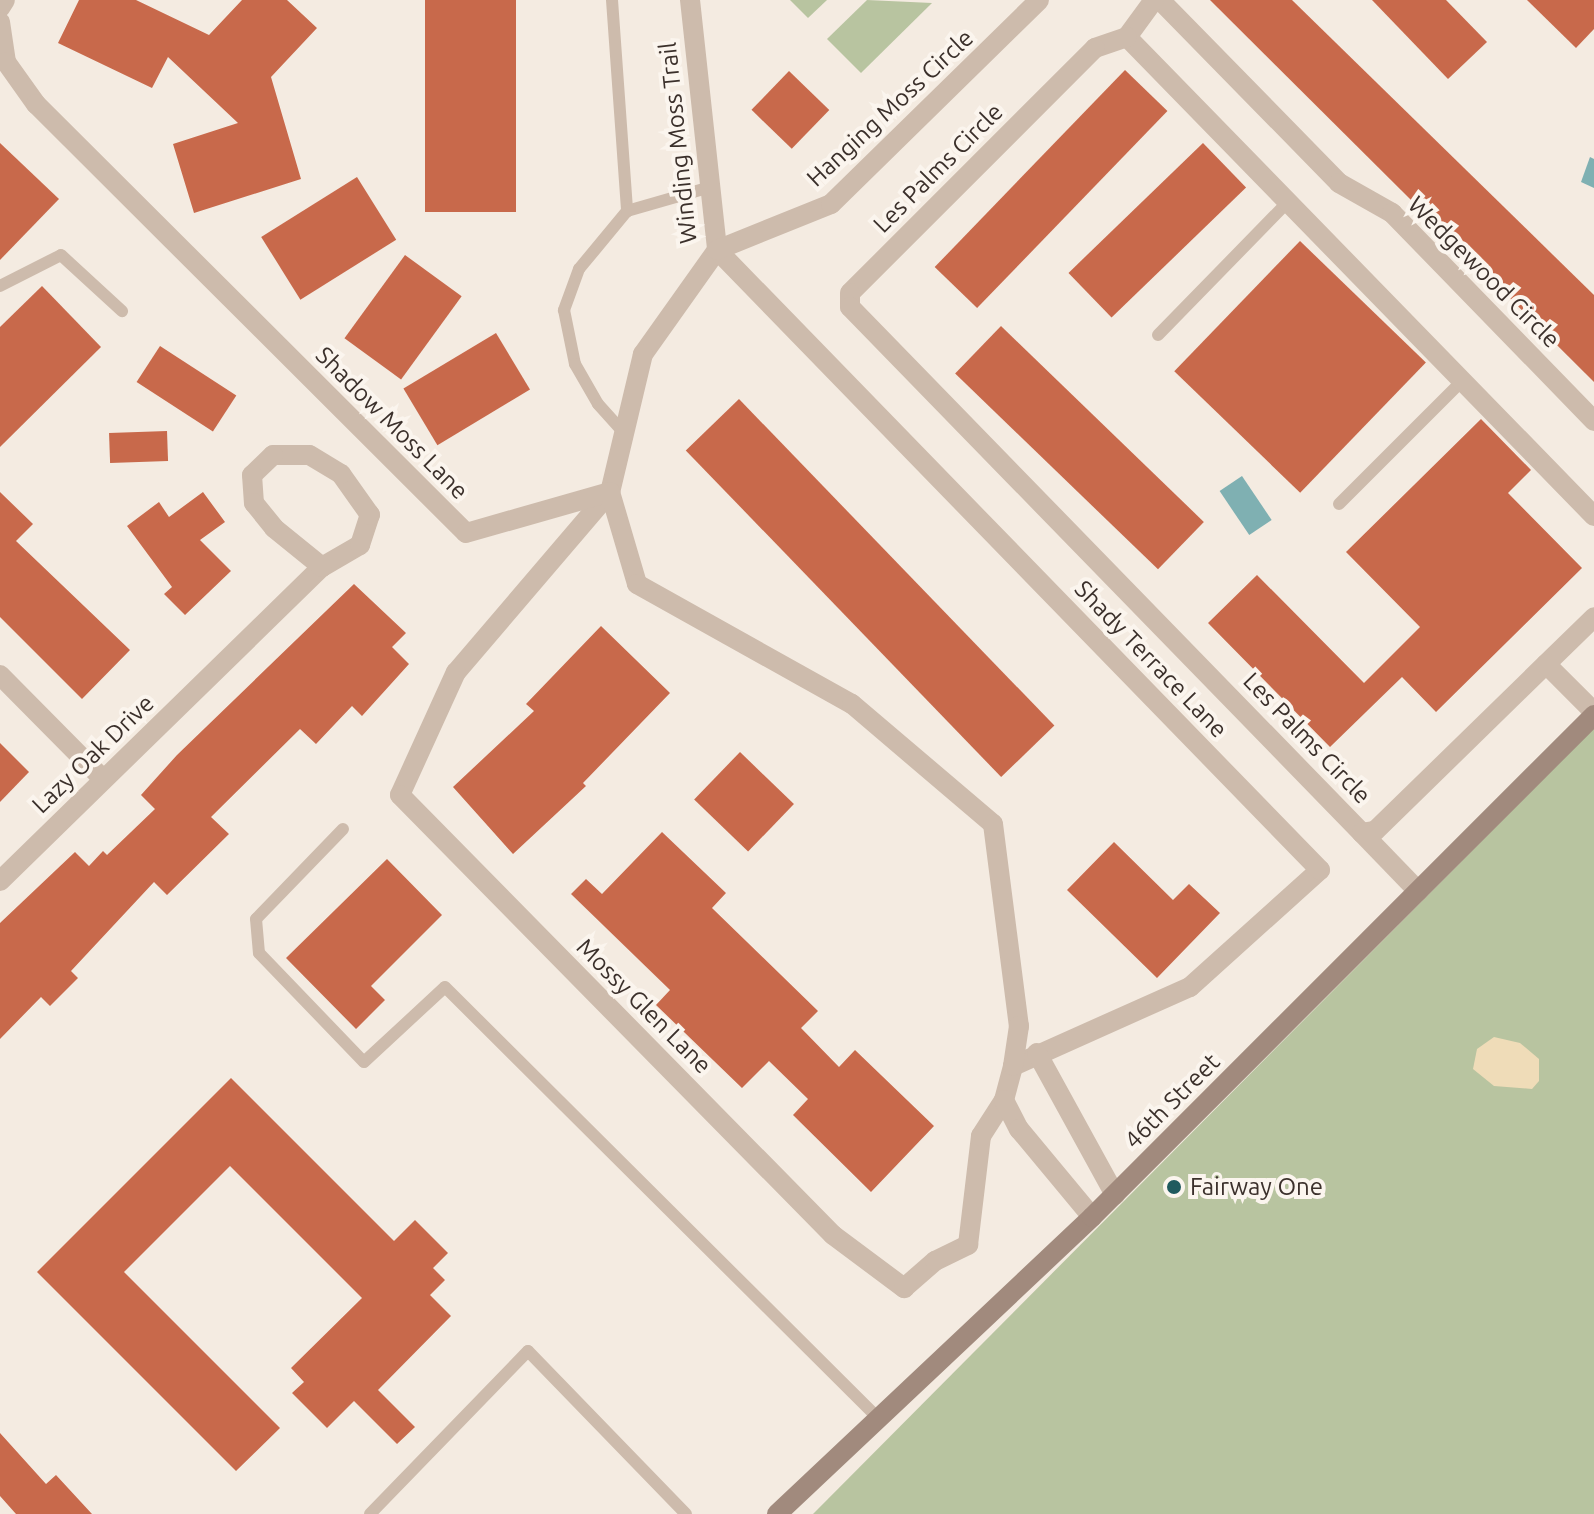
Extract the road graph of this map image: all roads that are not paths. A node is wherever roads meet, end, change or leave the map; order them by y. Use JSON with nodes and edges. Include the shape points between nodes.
{"nodes":[{"id":1,"x":5,"y":0,"type":"edge"},
{"id":2,"x":612,"y":0,"type":"edge"},
{"id":3,"x":690,"y":0,"type":"edge"},
{"id":4,"x":1039,"y":0,"type":"edge"},
{"id":5,"x":1157,"y":0,"type":"edge"},
{"id":6,"x":0,"y":8,"type":"edge"},
{"id":7,"x":0,"y":22,"type":"edge"},
{"id":8,"x":1127,"y":37,"type":"junction"},
{"id":9,"x":710,"y":187,"type":"junction"},
{"id":10,"x":1288,"y":202,"type":"junction"},
{"id":11,"x":627,"y":211,"type":"junction"},
{"id":12,"x":717,"y":250,"type":"junction"},
{"id":13,"x":0,"y":286,"type":"edge"},
{"id":14,"x":122,"y":311,"type":"dead end"},
{"id":15,"x":1158,"y":335,"type":"dead end"},
{"id":16,"x":1462,"y":381,"type":"junction"},
{"id":17,"x":1594,"y":421,"type":"edge"},
{"id":18,"x":624,"y":433,"type":"junction"},
{"id":19,"x":610,"y":492,"type":"junction"},
{"id":20,"x":1339,"y":504,"type":"dead end"},
{"id":21,"x":1594,"y":516,"type":"edge"},
{"id":22,"x":322,"y":567,"type":"junction"},
{"id":23,"x":1594,"y":617,"type":"edge"},
{"id":24,"x":1546,"y":664,"type":"junction"},
{"id":25,"x":0,"y":675,"type":"edge"},
{"id":26,"x":1594,"y":713,"type":"edge"},
{"id":27,"x":103,"y":779,"type":"junction"},
{"id":28,"x":343,"y":829,"type":"dead end"},
{"id":29,"x":1362,"y":833,"type":"junction"},
{"id":30,"x":0,"y":881,"type":"edge"},
{"id":31,"x":1418,"y":891,"type":"junction"},
{"id":32,"x":1044,"y":1050,"type":"junction"},
{"id":33,"x":1013,"y":1066,"type":"junction"},
{"id":34,"x":1004,"y":1100,"type":"junction"},
{"id":35,"x":1115,"y":1195,"type":"junction"},
{"id":36,"x":1092,"y":1217,"type":"junction"},
{"id":37,"x":879,"y":1419,"type":"junction"},
{"id":38,"x":370,"y":1514,"type":"edge"},
{"id":39,"x":686,"y":1514,"type":"edge"},
{"id":40,"x":777,"y":1514,"type":"edge"}],
"edges":[{"from":1,"to":6,"type":"street"},
{"from":2,"to":11,"type":"lane"},
{"from":3,"to":9,"type":"street","name":"Winding Moss Trail"},
{"from":4,"to":12,"type":"street","name":"Hanging Moss Circle","via":[[831,204]]},
{"from":5,"to":8,"type":"street","name":"Wedgewood Circle"},
{"from":5,"to":17,"type":"street","name":"Wedgewood Circle","via":[[1339,183],[1392,213]]},
{"from":7,"to":19,"type":"street","name":"Shadow Moss Lane","via":[[6,62],[36,104],[466,533]]},
{"from":8,"to":10,"type":"street"},
{"from":8,"to":29,"type":"street","name":"Les Palms Circle","via":[[1095,48],[850,293],[850,307]]},
{"from":9,"to":11,"type":"lane"},
{"from":9,"to":12,"type":"street","name":"Winding Moss Trail"},
{"from":10,"to":15,"type":"lane"},
{"from":10,"to":16,"type":"street"},
{"from":11,"to":18,"type":"lane","via":[[579,269],[564,310],[575,364],[598,404]]},
{"from":12,"to":18,"type":"street","name":"Winding Moss Trail","via":[[643,354]]},
{"from":12,"to":32,"type":"street","name":"Shady Terrace Lane","via":[[1320,870],[1190,987]]},
{"from":13,"to":14,"type":"lane","via":[[61,255]]},
{"from":16,"to":20,"type":"lane"},
{"from":16,"to":21,"type":"street"},
{"from":18,"to":19,"type":"street","name":"Winding Moss Trail"},
{"from":19,"to":33,"type":"street","via":[[637,584],[852,704],[993,824],[1019,1026]]},
{"from":19,"to":34,"type":"street","name":"Mossy Glen Lane","via":[[456,672],[400,795],[833,1235],[904,1288],[935,1261],[968,1245],[981,1136]]},
{"from":22,"to":22,"type":"street","via":[[274,528],[254,503],[252,475],[273,455],[309,455],[320,461],[341,474],[370,515],[360,545]]},
{"from":22,"to":27,"type":"street","name":"Lazy Oak Drive"},
{"from":23,"to":24,"type":"street","name":"Les Palms Circle"},
{"from":24,"to":26,"type":"street"},
{"from":24,"to":29,"type":"street","name":"Les Palms Circle","via":[[1375,831]]},
{"from":25,"to":27,"type":"street"},
{"from":26,"to":31,"type":"street","name":"46th Street"},
{"from":27,"to":30,"type":"street","name":"Lazy Oak Drive"},
{"from":28,"to":37,"type":"lane","via":[[256,919],[259,953],[364,1062],[445,987]]},
{"from":29,"to":31,"type":"street","name":"Les Palms Circle"},
{"from":31,"to":35,"type":"street","name":"46th Street"},
{"from":32,"to":33,"type":"street"},
{"from":32,"to":35,"type":"street"},
{"from":33,"to":34,"type":"street","name":"Mossy Glen Lane"},
{"from":34,"to":36,"type":"street","via":[[1019,1129]]},
{"from":35,"to":36,"type":"street","name":"46th Street"},
{"from":36,"to":37,"type":"street","name":"46th Street"},
{"from":37,"to":40,"type":"street","name":"46th Street"},
{"from":38,"to":39,"type":"lane","via":[[528,1351]]}]}
